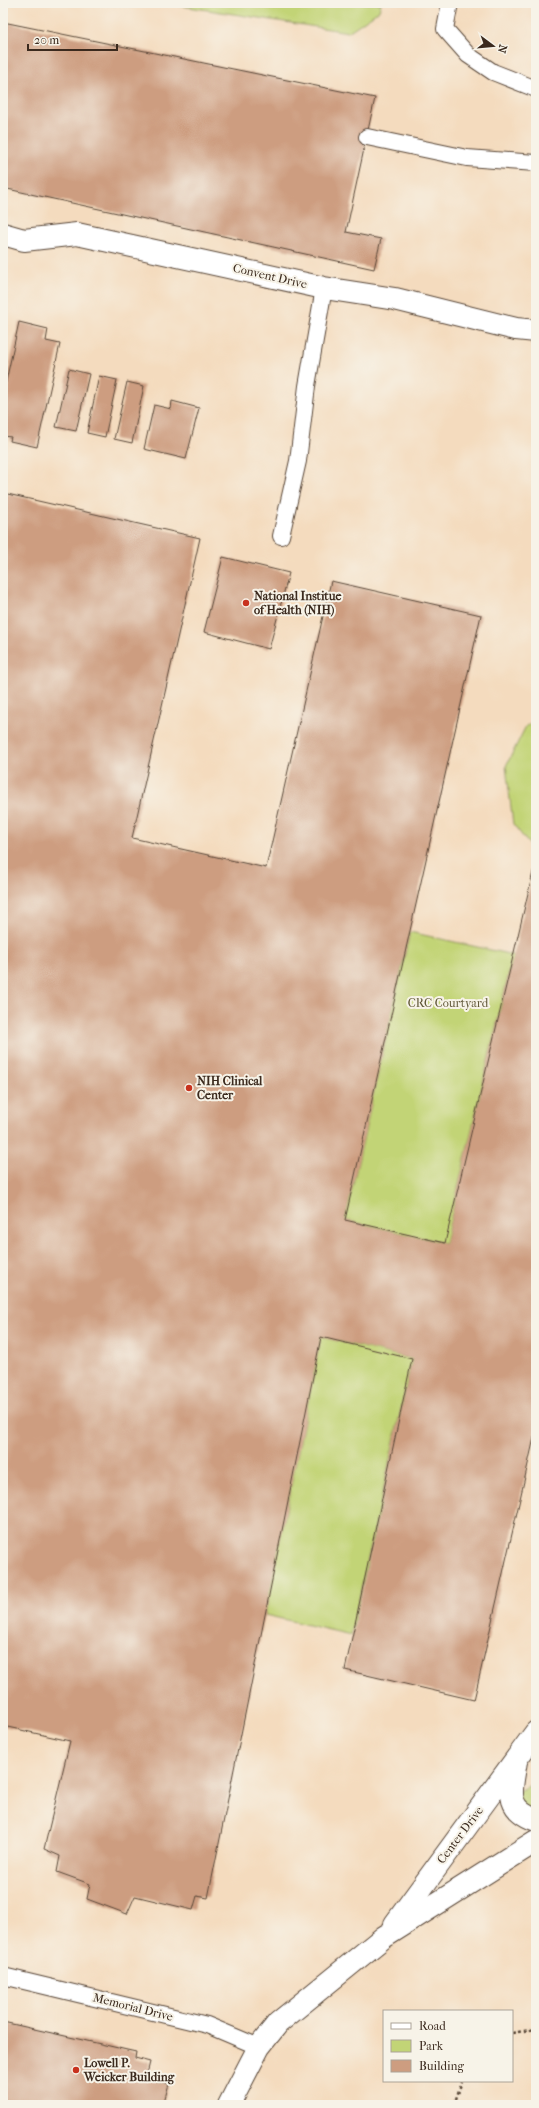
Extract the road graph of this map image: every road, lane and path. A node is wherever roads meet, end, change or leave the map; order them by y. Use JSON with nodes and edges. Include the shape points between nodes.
{"nodes":[{"id":1,"x":450,"y":3,"type":"edge"},
{"id":2,"x":536,"y":89,"type":"edge"},
{"id":3,"x":367,"y":137,"type":"dead end"},
{"id":4,"x":536,"y":163,"type":"edge"},
{"id":5,"x":3,"y":234,"type":"edge"},
{"id":6,"x":324,"y":288,"type":"junction"},
{"id":7,"x":536,"y":331,"type":"edge"},
{"id":8,"x":281,"y":536,"type":"dead end"},
{"id":9,"x":536,"y":1732,"type":"edge"},
{"id":10,"x":516,"y":1759,"type":"junction"},
{"id":11,"x":536,"y":1820,"type":"edge"},
{"id":12,"x":536,"y":1841,"type":"edge"},
{"id":13,"x":384,"y":1937,"type":"junction"},
{"id":14,"x":3,"y":1976,"type":"edge"},
{"id":15,"x":536,"y":2029,"type":"edge"},
{"id":16,"x":513,"y":2032,"type":"edge"},
{"id":17,"x":260,"y":2047,"type":"junction"},
{"id":18,"x":462,"y":2082,"type":"edge"},
{"id":19,"x":536,"y":2088,"type":"edge"},
{"id":20,"x":229,"y":2105,"type":"edge"},
{"id":21,"x":454,"y":2105,"type":"edge"},
{"id":22,"x":531,"y":2105,"type":"edge"}],
"edges":[{"from":1,"to":2,"type":"lane","via":[[445,29],[468,56],[493,72]]},
{"from":3,"to":4,"type":"lane","via":[[467,158]]},
{"from":5,"to":6,"type":"street","name":"Convent Drive","via":[[24,240],[77,234]]},
{"from":6,"to":7,"type":"street","name":"Convent Drive","via":[[395,299],[516,329]]},
{"from":6,"to":8,"type":"lane","via":[[307,386],[298,461]]},
{"from":9,"to":10,"type":"street","name":"Center Drive"},
{"from":10,"to":11,"type":"street","via":[[511,1795],[522,1815]]},
{"from":10,"to":13,"type":"street","name":"Center Drive"},
{"from":12,"to":13,"type":"street","name":"Center Drive"},
{"from":13,"to":17,"type":"street","name":"Center Drive","via":[[278,2023]]},
{"from":14,"to":17,"type":"lane","name":"Memorial Drive","via":[[207,2025]]},
{"from":15,"to":16,"type":"path"},
{"from":17,"to":20,"type":"street","name":"Center Drive"},
{"from":18,"to":21,"type":"path"},
{"from":19,"to":22,"type":"path"}]}
